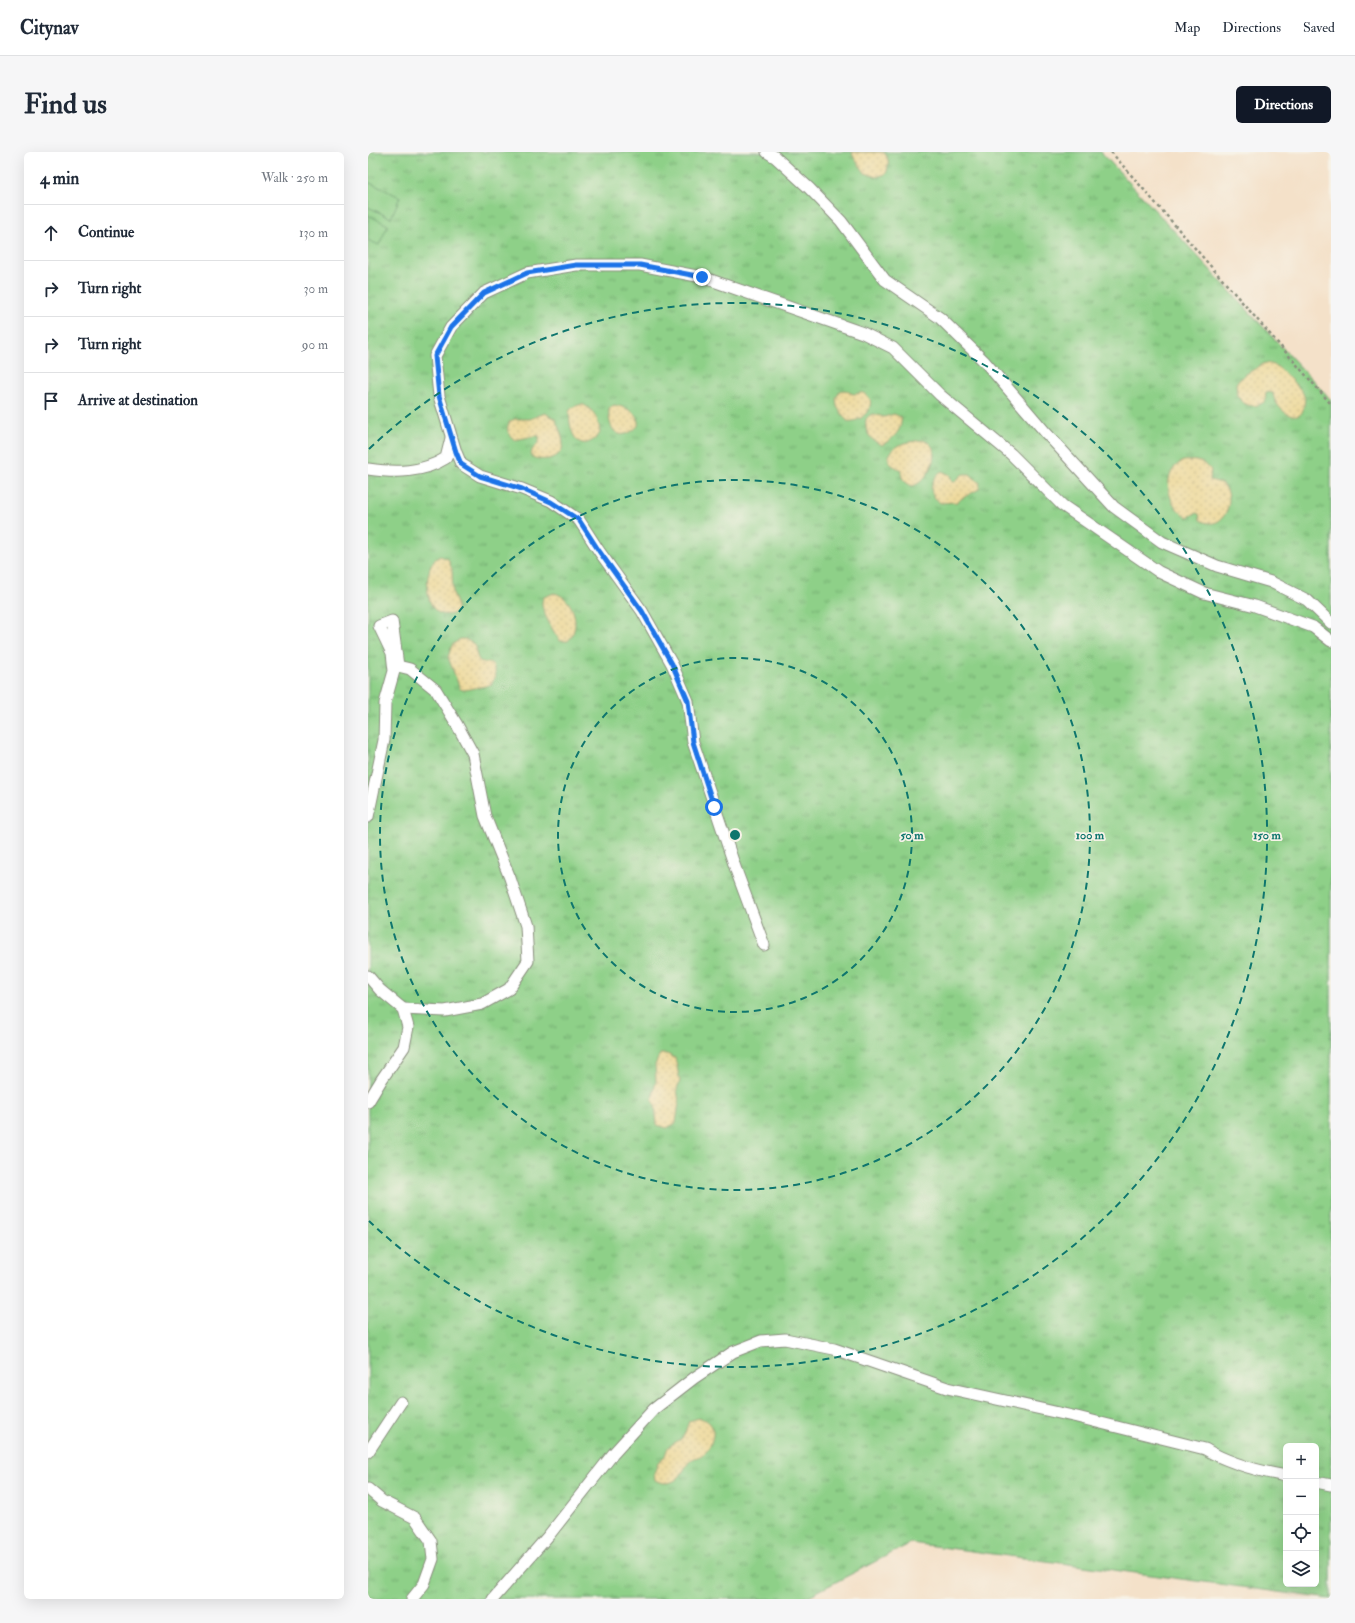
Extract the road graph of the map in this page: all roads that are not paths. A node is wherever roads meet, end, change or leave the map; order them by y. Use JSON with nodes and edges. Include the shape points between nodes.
{"nodes":[{"id":1,"x":767,"y":152,"type":"edge"},
{"id":2,"x":451,"y":435,"type":"junction"},
{"id":3,"x":461,"y":464,"type":"junction"},
{"id":4,"x":434,"y":465,"type":"junction"},
{"id":5,"x":368,"y":469,"type":"edge"},
{"id":6,"x":1331,"y":623,"type":"edge"},
{"id":7,"x":1331,"y":641,"type":"edge"},
{"id":8,"x":368,"y":817,"type":"edge"},
{"id":9,"x":764,"y":945,"type":"dead end"},
{"id":10,"x":368,"y":976,"type":"edge"},
{"id":11,"x":403,"y":1009,"type":"junction"},
{"id":12,"x":368,"y":1102,"type":"edge"},
{"id":13,"x":401,"y":1402,"type":"dead end"},
{"id":14,"x":368,"y":1452,"type":"edge"},
{"id":15,"x":1283,"y":1475,"type":"edge"},
{"id":16,"x":1319,"y":1483,"type":"edge"},
{"id":17,"x":1331,"y":1485,"type":"edge"},
{"id":18,"x":368,"y":1489,"type":"edge"},
{"id":19,"x":412,"y":1599,"type":"edge"},
{"id":20,"x":492,"y":1599,"type":"edge"}],
"edges":[{"from":1,"to":6,"type":"lane","via":[[809,188],[841,221],[885,280],[940,318],[985,362],[1114,507],[1162,542],[1217,566],[1271,582],[1307,600]]},
{"from":2,"to":3,"type":"lane"},
{"from":2,"to":4,"type":"lane","via":[[446,458]]},
{"from":2,"to":7,"type":"lane","via":[[439,396],[435,356],[451,327],[484,293],[527,273],[576,265],[640,265],[702,277],[863,333],[893,348],[940,395],[1011,454],[1062,505],[1159,572],[1204,593],[1254,606],[1313,627]]},
{"from":3,"to":4,"type":"lane"},
{"from":3,"to":9,"type":"lane","via":[[480,476],[522,489],[551,502],[579,520],[642,611],[672,664],[688,701],[693,742],[733,863]]},
{"from":4,"to":5,"type":"lane","via":[[390,472]]},
{"from":8,"to":11,"type":"lane","via":[[384,740],[385,703],[394,671],[392,653],[379,626],[392,621],[398,666],[410,669],[436,690],[473,754],[486,816],[526,926],[528,961],[509,989],[482,1004],[445,1011]]},
{"from":10,"to":11,"type":"lane"},
{"from":11,"to":12,"type":"lane","via":[[408,1027],[404,1047]]},
{"from":13,"to":14,"type":"lane"},
{"from":15,"to":20,"type":"lane","via":[[1220,1458],[1205,1449],[947,1388],[834,1349],[784,1339],[761,1340],[733,1352],[654,1409],[613,1454],[549,1535]]},
{"from":16,"to":17,"type":"lane"},
{"from":18,"to":19,"type":"lane","via":[[382,1501],[415,1518],[432,1540],[432,1559],[424,1584]]}]}
